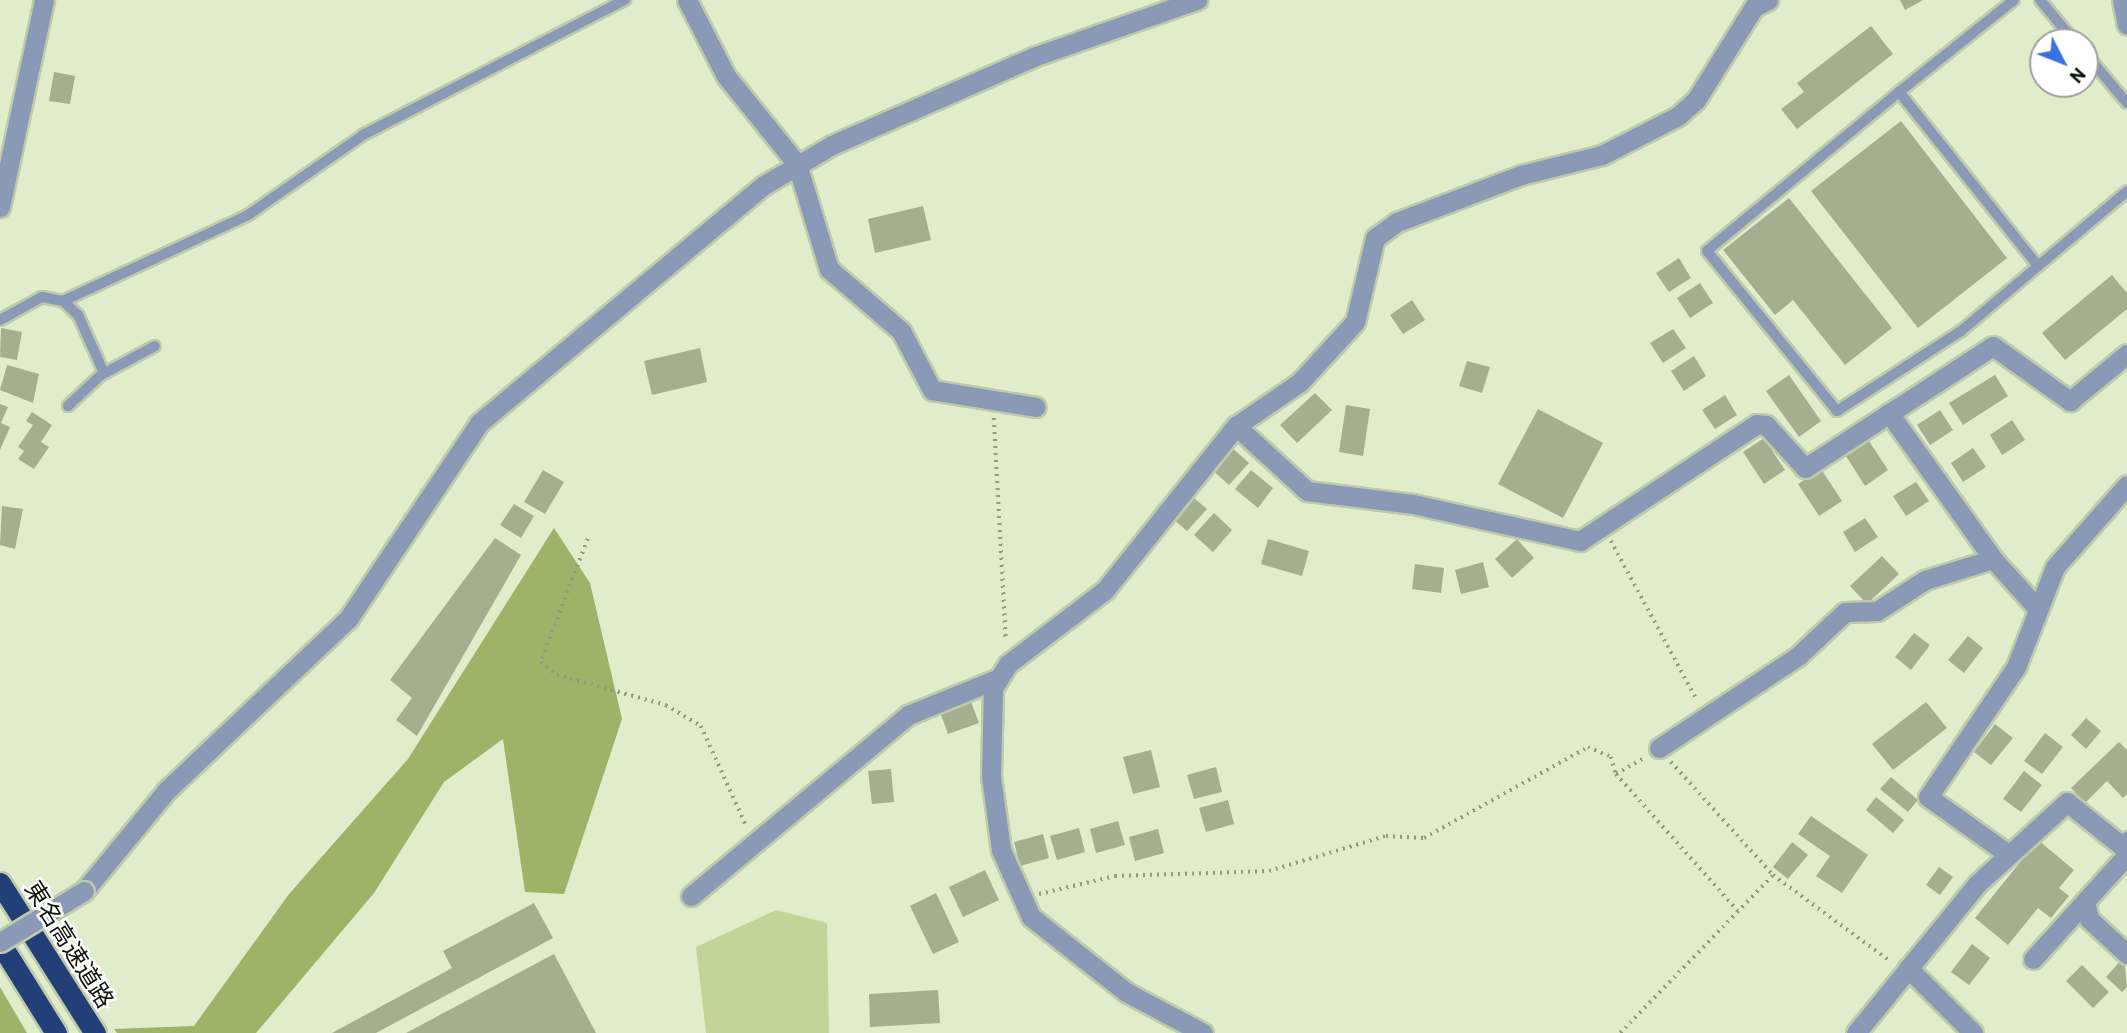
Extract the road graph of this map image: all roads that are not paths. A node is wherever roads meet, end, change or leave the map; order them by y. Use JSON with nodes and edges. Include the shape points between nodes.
{"nodes":[{"id":1,"x":44,"y":0,"type":"edge"},
{"id":2,"x":625,"y":0,"type":"edge"},
{"id":3,"x":687,"y":0,"type":"edge"},
{"id":4,"x":1197,"y":0,"type":"edge"},
{"id":5,"x":1768,"y":0,"type":"edge"},
{"id":6,"x":2014,"y":0,"type":"edge"},
{"id":7,"x":2040,"y":0,"type":"edge"},
{"id":8,"x":2122,"y":0,"type":"edge"},
{"id":9,"x":2127,"y":25,"type":"edge"},
{"id":10,"x":2063,"y":28,"type":"edge"},
{"id":11,"x":2099,"y":70,"type":"edge"},
{"id":12,"x":1899,"y":92,"type":"junction"},
{"id":13,"x":2127,"y":103,"type":"edge"},
{"id":14,"x":797,"y":164,"type":"junction"},
{"id":15,"x":2127,"y":191,"type":"edge"},
{"id":16,"x":0,"y":207,"type":"edge"},
{"id":17,"x":2038,"y":266,"type":"junction"},
{"id":18,"x":64,"y":301,"type":"junction"},
{"id":19,"x":0,"y":320,"type":"edge"},
{"id":20,"x":155,"y":346,"type":"dead end"},
{"id":21,"x":2127,"y":354,"type":"edge"},
{"id":22,"x":104,"y":373,"type":"junction"},
{"id":23,"x":68,"y":406,"type":"dead end"},
{"id":24,"x":1037,"y":407,"type":"dead end"},
{"id":25,"x":1889,"y":413,"type":"junction"},
{"id":26,"x":1236,"y":426,"type":"junction"},
{"id":27,"x":2127,"y":485,"type":"edge"},
{"id":28,"x":1993,"y":559,"type":"junction"},
{"id":29,"x":2037,"y":608,"type":"junction"},
{"id":30,"x":1003,"y":671,"type":"junction"},
{"id":31,"x":1659,"y":748,"type":"road end"},
{"id":32,"x":2126,"y":849,"type":"edge"},
{"id":33,"x":2008,"y":854,"type":"junction"},
{"id":34,"x":0,"y":883,"type":"edge"},
{"id":35,"x":691,"y":896,"type":"dead end"},
{"id":36,"x":2085,"y":901,"type":"junction"},
{"id":37,"x":0,"y":943,"type":"edge"},
{"id":38,"x":2127,"y":954,"type":"edge"},
{"id":39,"x":2033,"y":959,"type":"dead end"},
{"id":40,"x":1906,"y":969,"type":"junction"},
{"id":41,"x":56,"y":1033,"type":"edge"},
{"id":42,"x":95,"y":1033,"type":"edge"},
{"id":43,"x":1203,"y":1033,"type":"edge"},
{"id":44,"x":1856,"y":1033,"type":"edge"},
{"id":45,"x":1973,"y":1033,"type":"edge"}],
"edges":[{"from":1,"to":16,"type":"street"},
{"from":2,"to":18,"type":"lane","via":[[363,135],[248,215]]},
{"from":3,"to":14,"type":"street","via":[[726,76]]},
{"from":4,"to":14,"type":"street","via":[[1033,57]]},
{"from":5,"to":26,"type":"street","via":[[1754,7],[1696,100],[1678,116],[1602,155],[1521,175],[1397,222],[1375,237],[1355,322],[1300,382]]},
{"from":6,"to":12,"type":"lane"},
{"from":7,"to":10,"type":"lane"},
{"from":8,"to":9,"type":"street"},
{"from":11,"to":13,"type":"lane"},
{"from":12,"to":17,"type":"lane"},
{"from":12,"to":17,"type":"lane","via":[[1707,250],[1715,261],[1837,411],[1961,331]]},
{"from":14,"to":24,"type":"street","via":[[829,269],[901,331],[932,390]]},
{"from":14,"to":37,"type":"street","bridge":true,"via":[[479,423],[348,619],[166,791],[84,891]]},
{"from":15,"to":17,"type":"lane"},
{"from":18,"to":19,"type":"lane","via":[[42,297]]},
{"from":18,"to":22,"type":"lane","via":[[78,315]]},
{"from":20,"to":22,"type":"lane"},
{"from":21,"to":25,"type":"street","via":[[2070,401],[1993,346]]},
{"from":22,"to":23,"type":"lane"},
{"from":25,"to":26,"type":"street","via":[[1805,468],[1766,425],[1757,424],[1580,541],[1413,505],[1307,491]]},
{"from":25,"to":28,"type":"street"},
{"from":26,"to":30,"type":"street","via":[[1105,590]]},
{"from":27,"to":29,"type":"street","via":[[2055,568]]},
{"from":28,"to":29,"type":"street"},
{"from":28,"to":31,"type":"street","via":[[1924,580],[1877,611],[1845,612],[1798,656]]},
{"from":29,"to":33,"type":"street","via":[[2016,667],[1928,797]]},
{"from":30,"to":35,"type":"street","via":[[908,716]]},
{"from":30,"to":43,"type":"street","via":[[993,688],[991,776],[1001,850],[1031,917],[1126,992]]},
{"from":32,"to":33,"type":"street","via":[[2067,802]]},
{"from":32,"to":36,"type":"street"},
{"from":33,"to":40,"type":"street"},
{"from":34,"to":42,"type":"highway","name":"東名高速道路"},
{"from":36,"to":38,"type":"street","via":[[2089,919]]},
{"from":36,"to":39,"type":"street"},
{"from":37,"to":41,"type":"highway"},
{"from":40,"to":44,"type":"street"},
{"from":40,"to":45,"type":"street"}]}
